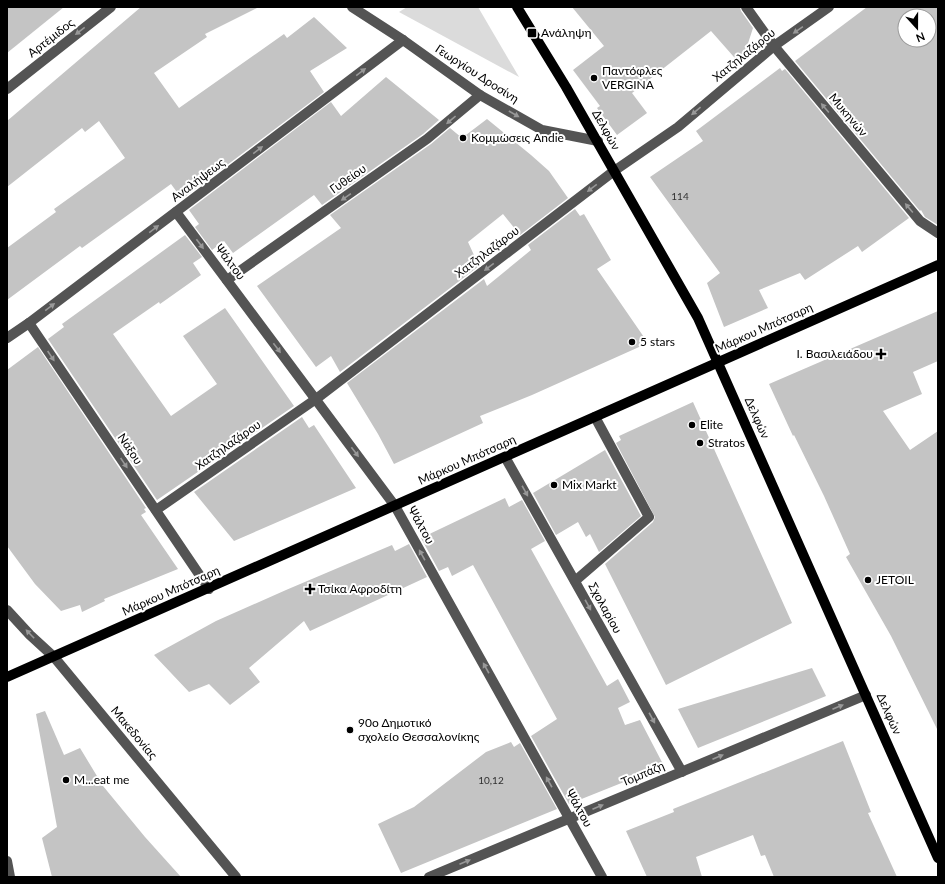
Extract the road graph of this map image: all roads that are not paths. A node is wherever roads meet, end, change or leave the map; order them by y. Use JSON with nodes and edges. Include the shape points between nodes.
{"nodes":[{"id":1,"x":110,"y":7,"type":"edge"},
{"id":2,"x":352,"y":7,"type":"edge"},
{"id":3,"x":517,"y":7,"type":"edge"},
{"id":4,"x":746,"y":7,"type":"edge"},
{"id":5,"x":829,"y":7,"type":"edge"},
{"id":6,"x":403,"y":40,"type":"junction"},
{"id":7,"x":774,"y":46,"type":"junction"},
{"id":8,"x":7,"y":89,"type":"edge"},
{"id":9,"x":480,"y":95,"type":"junction"},
{"id":10,"x":598,"y":141,"type":"junction"},
{"id":11,"x":614,"y":172,"type":"junction"},
{"id":12,"x":176,"y":212,"type":"junction"},
{"id":13,"x":938,"y":233,"type":"edge"},
{"id":14,"x":938,"y":265,"type":"edge"},
{"id":15,"x":227,"y":280,"type":"junction"},
{"id":16,"x":29,"y":323,"type":"junction"},
{"id":17,"x":7,"y":338,"type":"edge"},
{"id":18,"x":718,"y":363,"type":"junction"},
{"id":19,"x":316,"y":400,"type":"junction"},
{"id":20,"x":595,"y":417,"type":"junction"},
{"id":21,"x":506,"y":457,"type":"junction"},
{"id":22,"x":395,"y":506,"type":"junction"},
{"id":23,"x":156,"y":510,"type":"junction"},
{"id":24,"x":575,"y":580,"type":"junction"},
{"id":25,"x":209,"y":589,"type":"junction"},
{"id":26,"x":7,"y":610,"type":"edge"},
{"id":27,"x":54,"y":657,"type":"junction"},
{"id":28,"x":7,"y":677,"type":"edge"},
{"id":29,"x":866,"y":695,"type":"junction"},
{"id":30,"x":682,"y":772,"type":"junction"},
{"id":31,"x":570,"y":819,"type":"junction"},
{"id":32,"x":938,"y":858,"type":"edge"},
{"id":33,"x":7,"y":861,"type":"edge"},
{"id":34,"x":10,"y":877,"type":"edge"},
{"id":35,"x":236,"y":877,"type":"edge"},
{"id":36,"x":430,"y":877,"type":"edge"},
{"id":37,"x":602,"y":877,"type":"edge"}],
"edges":[{"from":1,"to":8,"type":"street","name":"Αρτέμιδος","one_way":true},
{"from":2,"to":6,"type":"street","name":"Γεωργίου Δροσίνη"},
{"from":3,"to":10,"type":"main road","name":"Δελφών"},
{"from":4,"to":7,"type":"street","name":"Μυκηνών"},
{"from":5,"to":7,"type":"street","name":"Χατζηλαζάρου","one_way":true},
{"from":6,"to":9,"type":"street","name":"Γεωργίου Δροσίνη"},
{"from":12,"to":6,"type":"street","name":"Αναλήψεως","one_way":true},
{"from":7,"to":11,"type":"street","name":"Χατζηλαζάρου","one_way":true,"via":[[678,127]]},
{"from":13,"to":7,"type":"street","name":"Μυκηνών","one_way":true,"via":[[920,221]]},
{"from":9,"to":10,"type":"street","name":"Γεωργίου Δροσίνη","one_way":true,"via":[[542,130]]},
{"from":9,"to":15,"type":"street","name":"Γυθείου","one_way":true,"via":[[427,139]]},
{"from":10,"to":11,"type":"main road","name":"Δελφών"},
{"from":11,"to":18,"type":"main road","name":"Δελφών","via":[[698,318]]},
{"from":11,"to":19,"type":"street","name":"Χατζηλαζάρου","one_way":true},
{"from":12,"to":15,"type":"street","name":"Ψάλτου","one_way":true},
{"from":16,"to":12,"type":"street","name":"Αναλήψεως","one_way":true},
{"from":14,"to":18,"type":"main road","name":"Μάρκου Μπότσαρη"},
{"from":15,"to":19,"type":"street","name":"Ψάλτου","one_way":true},
{"from":16,"to":17,"type":"street","name":"Αναλήψεως"},
{"from":16,"to":23,"type":"street","name":"Νάξου","one_way":true},
{"from":18,"to":20,"type":"main road","name":"Μάρκου Μπότσαρη"},
{"from":18,"to":29,"type":"main road","name":"Δελφών"},
{"from":19,"to":22,"type":"street","name":"Ψάλτου","one_way":true},
{"from":19,"to":23,"type":"street","name":"Χατζηλαζάρου"},
{"from":20,"to":21,"type":"main road","name":"Μάρκου Μπότσαρη"},
{"from":20,"to":24,"type":"street","via":[[649,517]]},
{"from":21,"to":22,"type":"main road","name":"Μάρκου Μπότσαρη"},
{"from":21,"to":24,"type":"street","name":"Σχολαρίου","one_way":true},
{"from":22,"to":25,"type":"main road","name":"Μάρκου Μπότσαρη"},
{"from":31,"to":22,"type":"street","name":"Ψάλτου","one_way":true},
{"from":23,"to":25,"type":"street","name":"Νάξου"},
{"from":24,"to":30,"type":"street","name":"Σχολαρίου","one_way":true},
{"from":25,"to":27,"type":"main road","name":"Μάρκου Μπότσαρη"},
{"from":27,"to":26,"type":"street","name":"Μακεδονίας","one_way":true},
{"from":27,"to":28,"type":"main road","name":"Μάρκου Μπότσαρη"},
{"from":27,"to":35,"type":"street","name":"Μακεδονίας"},
{"from":30,"to":29,"type":"street","name":"Τομπάζη","one_way":true},
{"from":29,"to":32,"type":"main road","name":"Δελφών"},
{"from":31,"to":30,"type":"street","name":"Τομπάζη","one_way":true},
{"from":36,"to":31,"type":"street","name":"Τομπάζη","one_way":true},
{"from":31,"to":37,"type":"street","name":"Ψάλτου"},
{"from":33,"to":34,"type":"street"}]}
